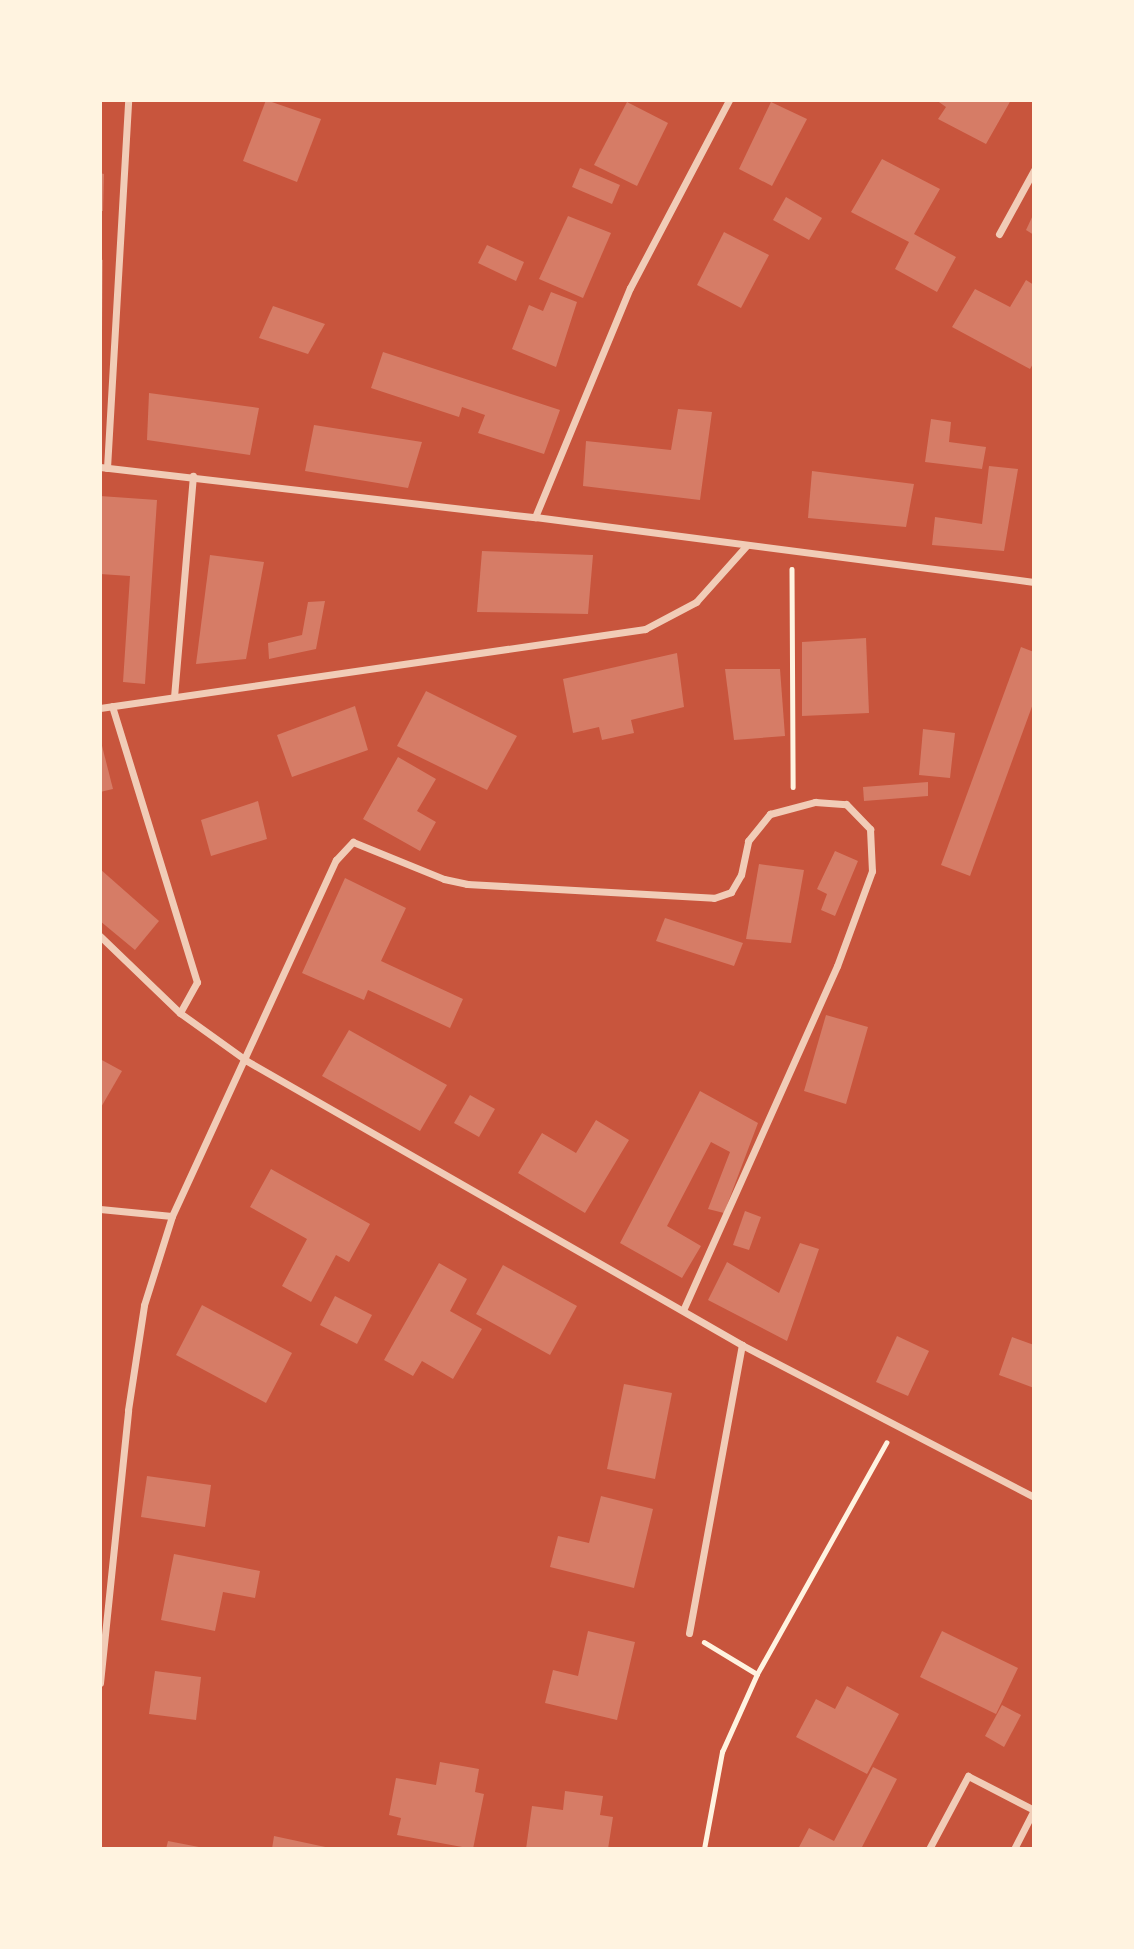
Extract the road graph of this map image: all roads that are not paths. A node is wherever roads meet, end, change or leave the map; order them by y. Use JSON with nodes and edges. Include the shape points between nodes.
{"nodes":[{"id":1,"x":128,"y":100,"type":"edge"},
{"id":2,"x":729,"y":100,"type":"edge"},
{"id":3,"x":1034,"y":170,"type":"edge"},
{"id":4,"x":999,"y":234,"type":"dead end"},
{"id":5,"x":103,"y":467,"type":"edge"},
{"id":6,"x":193,"y":476,"type":"junction"},
{"id":7,"x":535,"y":517,"type":"junction"},
{"id":8,"x":747,"y":545,"type":"junction"},
{"id":9,"x":1034,"y":582,"type":"edge"},
{"id":10,"x":174,"y":697,"type":"junction"},
{"id":11,"x":113,"y":705,"type":"junction"},
{"id":12,"x":100,"y":708,"type":"edge"},
{"id":13,"x":100,"y":936,"type":"edge"},
{"id":14,"x":180,"y":1013,"type":"junction"},
{"id":15,"x":247,"y":1061,"type":"junction"},
{"id":16,"x":100,"y":1209,"type":"edge"},
{"id":17,"x":172,"y":1216,"type":"junction"},
{"id":18,"x":684,"y":1308,"type":"junction"},
{"id":19,"x":743,"y":1345,"type":"junction"},
{"id":20,"x":1034,"y":1497,"type":"edge"},
{"id":21,"x":689,"y":1633,"type":"road end"},
{"id":22,"x":100,"y":1682,"type":"edge"},
{"id":23,"x":1034,"y":1810,"type":"edge"},
{"id":24,"x":929,"y":1849,"type":"edge"},
{"id":25,"x":1014,"y":1849,"type":"edge"}],
"edges":[{"from":1,"to":5,"type":"street"},
{"from":2,"to":7,"type":"street","via":[[629,288]]},
{"from":3,"to":4,"type":"street"},
{"from":5,"to":6,"type":"street"},
{"from":6,"to":7,"type":"street"},
{"from":6,"to":10,"type":"street"},
{"from":7,"to":8,"type":"street"},
{"from":8,"to":9,"type":"street"},
{"from":8,"to":10,"type":"street","via":[[696,602],[645,629]]},
{"from":10,"to":11,"type":"street"},
{"from":11,"to":12,"type":"street"},
{"from":11,"to":14,"type":"street","via":[[197,982]]},
{"from":13,"to":14,"type":"street"},
{"from":14,"to":15,"type":"street"},
{"from":15,"to":17,"type":"street"},
{"from":15,"to":18,"type":"street"},
{"from":15,"to":18,"type":"street","via":[[336,860],[353,842],[467,884],[714,898],[731,892],[741,875],[748,841],[770,814],[793,806],[846,804],[870,829],[872,871],[820,1004]]},
{"from":16,"to":17,"type":"street"},
{"from":17,"to":22,"type":"street","via":[[144,1305],[128,1410]]},
{"from":18,"to":19,"type":"street"},
{"from":19,"to":20,"type":"street"},
{"from":19,"to":21,"type":"street"},
{"from":23,"to":24,"type":"street","via":[[968,1776]]},
{"from":23,"to":25,"type":"street"}]}
